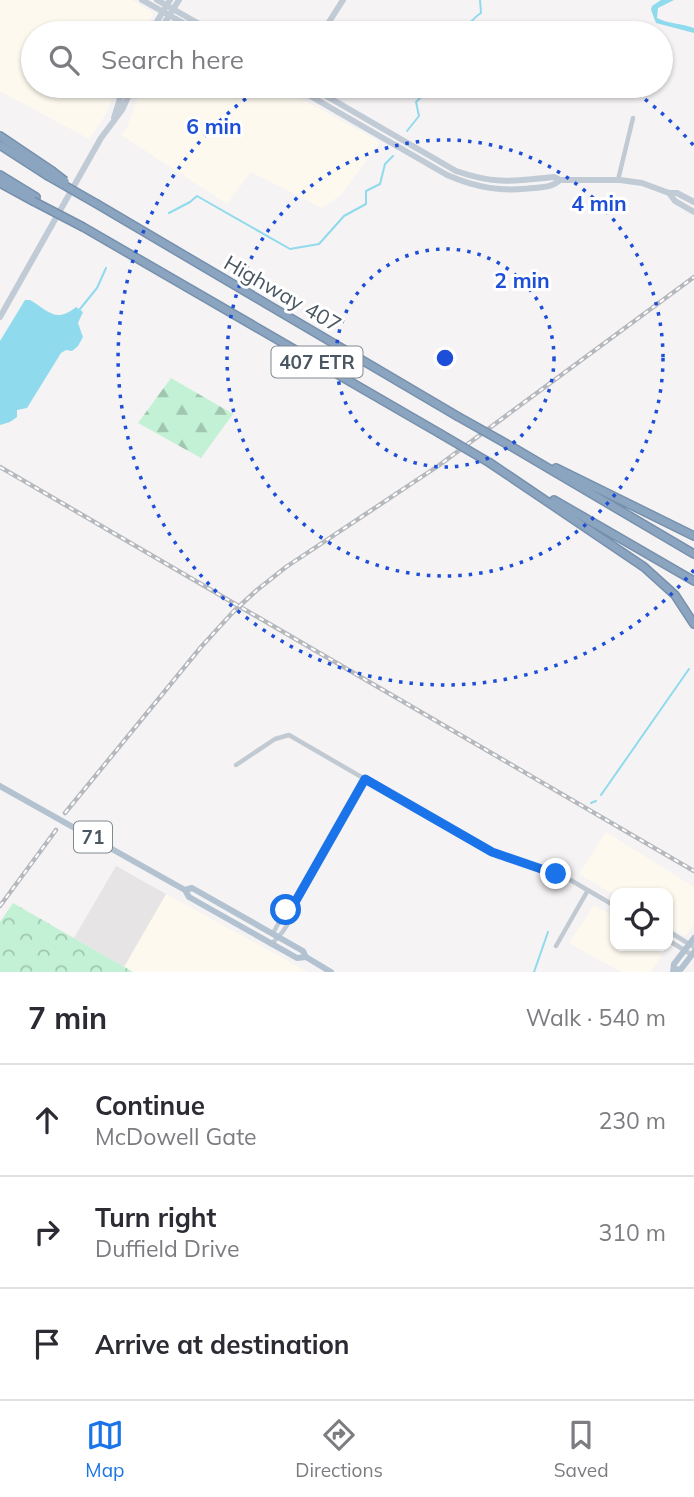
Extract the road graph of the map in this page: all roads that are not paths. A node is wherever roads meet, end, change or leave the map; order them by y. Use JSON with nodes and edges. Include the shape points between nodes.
{"nodes":[{"id":1,"x":142,"y":0,"type":"edge"},
{"id":2,"x":157,"y":0,"type":"edge"},
{"id":3,"x":179,"y":0,"type":"edge"},
{"id":4,"x":343,"y":0,"type":"edge"},
{"id":5,"x":168,"y":8,"type":"edge"},
{"id":6,"x":185,"y":21,"type":"edge"},
{"id":7,"x":192,"y":21,"type":"edge"},
{"id":8,"x":330,"y":21,"type":"edge"},
{"id":9,"x":120,"y":98,"type":"edge"},
{"id":10,"x":128,"y":98,"type":"edge"},
{"id":11,"x":314,"y":98,"type":"edge"},
{"id":12,"x":330,"y":98,"type":"edge"},
{"id":13,"x":633,"y":118,"type":"dead end"},
{"id":14,"x":113,"y":120,"type":"junction"},
{"id":15,"x":0,"y":136,"type":"edge"},
{"id":16,"x":0,"y":145,"type":"edge"},
{"id":17,"x":50,"y":174,"type":"junction"},
{"id":18,"x":0,"y":175,"type":"edge"},
{"id":19,"x":560,"y":180,"type":"junction"},
{"id":20,"x":618,"y":180,"type":"junction"},
{"id":21,"x":0,"y":183,"type":"edge"},
{"id":22,"x":669,"y":193,"type":"junction"},
{"id":23,"x":35,"y":199,"type":"junction"},
{"id":24,"x":694,"y":202,"type":"edge"},
{"id":25,"x":694,"y":212,"type":"edge"},
{"id":26,"x":0,"y":317,"type":"edge"},
{"id":27,"x":514,"y":448,"type":"junction"},
{"id":28,"x":490,"y":463,"type":"junction"},
{"id":29,"x":694,"y":536,"type":"edge"},
{"id":30,"x":694,"y":554,"type":"edge"},
{"id":31,"x":694,"y":581,"type":"edge"},
{"id":32,"x":694,"y":624,"type":"edge"},
{"id":33,"x":236,"y":765,"type":"dead end"},
{"id":34,"x":365,"y":779,"type":"junction"},
{"id":35,"x":0,"y":786,"type":"edge"},
{"id":36,"x":185,"y":890,"type":"junction"},
{"id":37,"x":588,"y":890,"type":"junction"},
{"id":38,"x":610,"y":903,"type":"edge"},
{"id":39,"x":276,"y":935,"type":"junction"},
{"id":40,"x":673,"y":936,"type":"edge"},
{"id":41,"x":694,"y":938,"type":"edge"},
{"id":42,"x":673,"y":942,"type":"edge"},
{"id":43,"x":271,"y":944,"type":"junction"},
{"id":44,"x":556,"y":946,"type":"dead end"},
{"id":45,"x":691,"y":950,"type":"edge"},
{"id":46,"x":306,"y":957,"type":"junction"},
{"id":47,"x":674,"y":971,"type":"edge"},
{"id":48,"x":331,"y":972,"type":"edge"}],
"edges":[{"from":1,"to":5,"type":"main road"},
{"from":2,"to":5,"type":"main road"},
{"from":3,"to":5,"type":"main road"},
{"from":4,"to":8,"type":"main road"},
{"from":5,"to":6,"type":"main road"},
{"from":5,"to":7,"type":"main road"},
{"from":9,"to":14,"type":"main road"},
{"from":10,"to":14,"type":"main road"},
{"from":11,"to":19,"type":"main road","via":[[466,183],[515,191],[555,186]]},
{"from":12,"to":19,"type":"main road","via":[[456,171],[499,182]]},
{"from":13,"to":20,"type":"street"},
{"from":14,"to":26,"type":"main road"},
{"from":15,"to":17,"type":"highway"},
{"from":16,"to":17,"type":"highway","name":"Highway 407","number":"407 ETR"},
{"from":17,"to":27,"type":"highway","name":"Highway 407","number":"407 ETR","bridge":true},
{"from":18,"to":23,"type":"highway","name":"Highway 407","number":"407 ETR"},
{"from":19,"to":20,"type":"main road"},
{"from":20,"to":22,"type":"main road"},
{"from":21,"to":23,"type":"highway"},
{"from":22,"to":24,"type":"main road"},
{"from":22,"to":25,"type":"main road"},
{"from":23,"to":28,"type":"highway","name":"Highway 407","number":"407 ETR","bridge":true},
{"from":27,"to":29,"type":"highway"},
{"from":27,"to":30,"type":"highway","name":"Highway 407","number":"407 ETR"},
{"from":28,"to":31,"type":"highway","name":"Highway 407","number":"407 ETR"},
{"from":28,"to":32,"type":"highway","via":[[643,567],[675,595]]},
{"from":33,"to":34,"type":"street","via":[[289,735]]},
{"from":34,"to":37,"type":"street","via":[[492,852]]},
{"from":34,"to":39,"type":"street","via":[[294,904],[286,910]]},
{"from":35,"to":36,"type":"main road","number":"71"},
{"from":36,"to":39,"type":"main road","number":"71","via":[[192,888]]},
{"from":36,"to":43,"type":"main road","number":"71","via":[[189,897]]},
{"from":37,"to":38,"type":"street"},
{"from":37,"to":44,"type":"street"},
{"from":39,"to":43,"type":"street"},
{"from":39,"to":46,"type":"main road","number":"71"},
{"from":40,"to":45,"type":"street"},
{"from":41,"to":45,"type":"main road"},
{"from":42,"to":45,"type":"street"},
{"from":43,"to":46,"type":"main road","number":"71","via":[[297,958]]},
{"from":45,"to":47,"type":"main road","via":[[681,969]]},
{"from":46,"to":48,"type":"main road","number":"71"}]}
